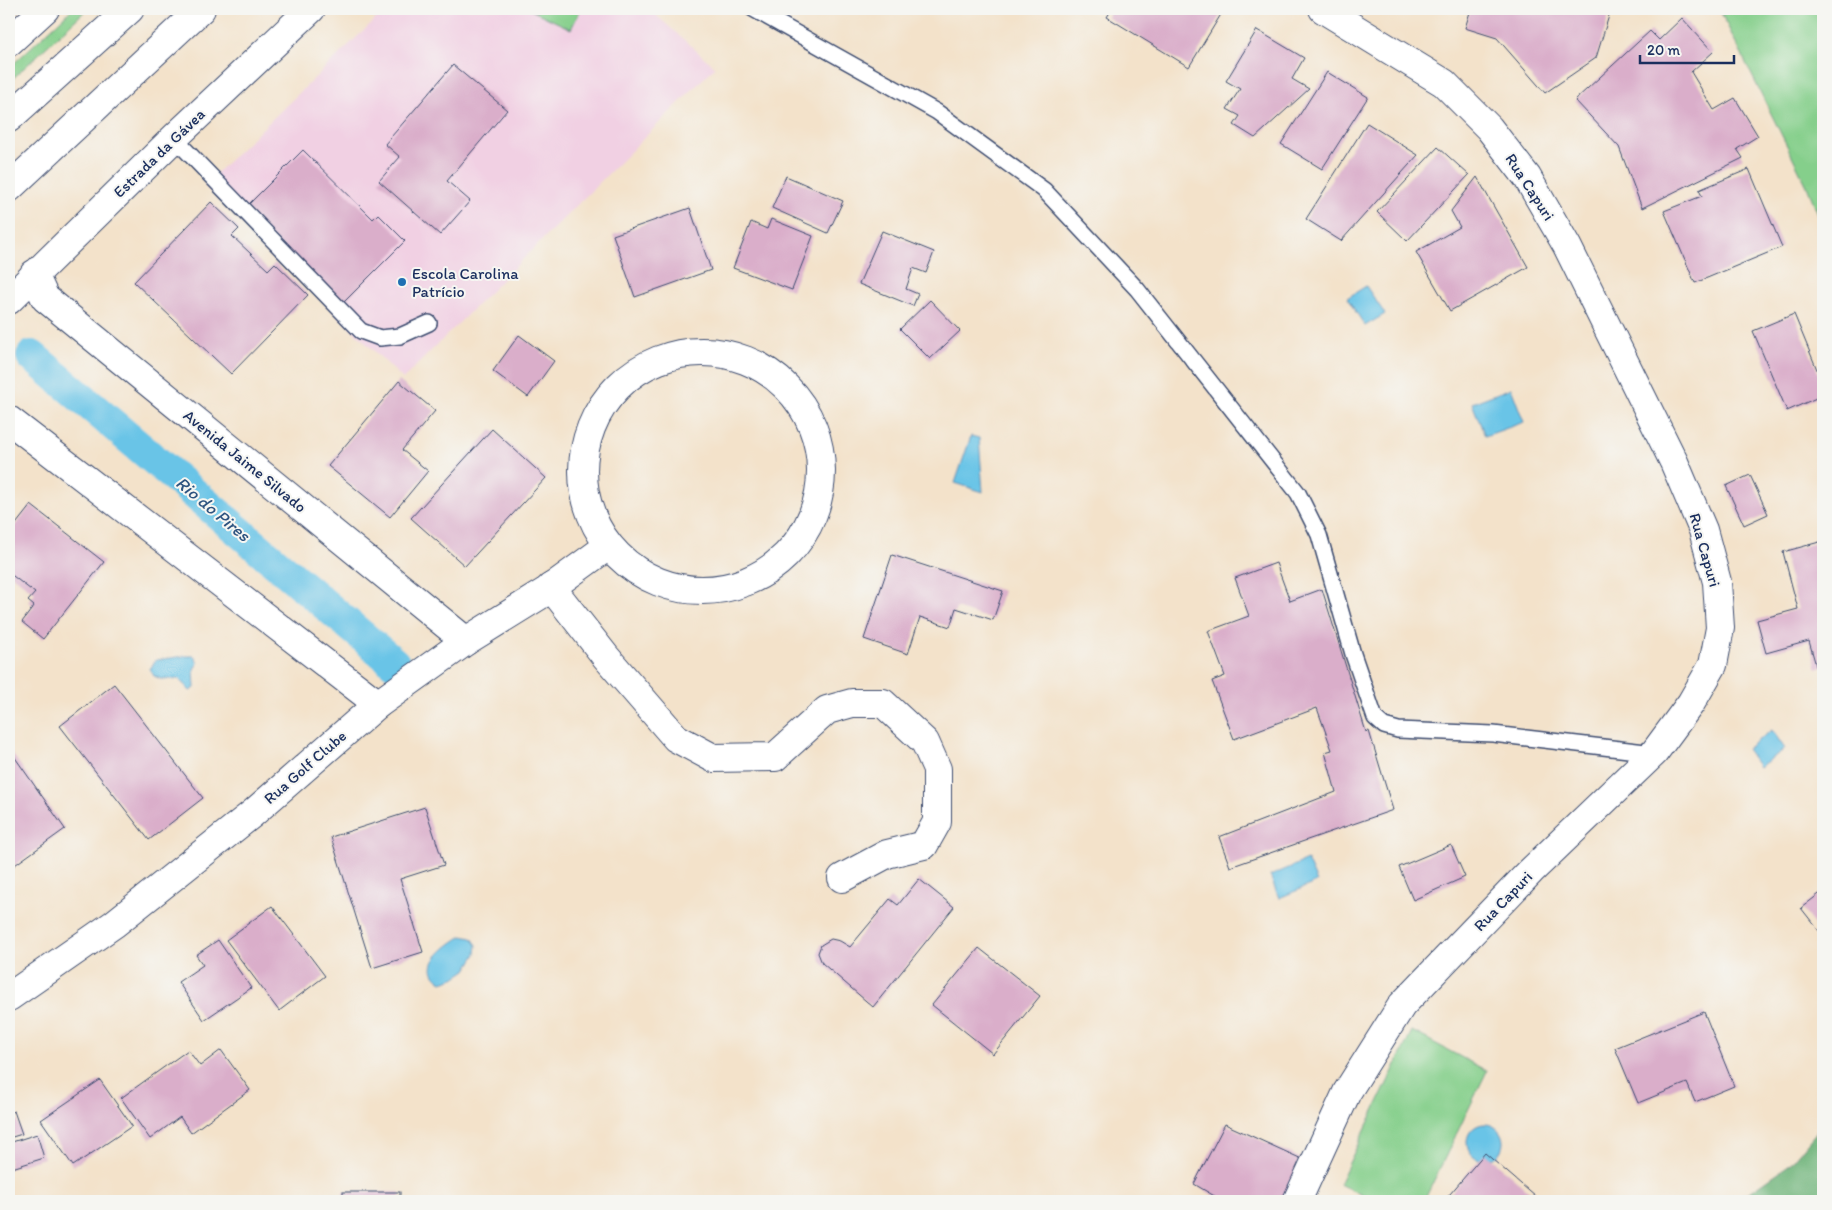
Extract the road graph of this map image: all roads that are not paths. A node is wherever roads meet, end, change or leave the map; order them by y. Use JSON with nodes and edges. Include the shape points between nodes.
{"nodes":[{"id":1,"x":45,"y":9,"type":"edge"},
{"id":2,"x":130,"y":9,"type":"edge"},
{"id":3,"x":201,"y":9,"type":"edge"},
{"id":4,"x":311,"y":9,"type":"edge"},
{"id":5,"x":753,"y":9,"type":"edge"},
{"id":6,"x":1323,"y":9,"type":"edge"},
{"id":7,"x":9,"y":42,"type":"edge"},
{"id":8,"x":9,"y":118,"type":"edge"},
{"id":9,"x":174,"y":138,"type":"junction"},
{"id":10,"x":9,"y":188,"type":"edge"},
{"id":11,"x":34,"y":274,"type":"junction"},
{"id":12,"x":9,"y":300,"type":"edge"},
{"id":13,"x":429,"y":323,"type":"dead end"},
{"id":14,"x":9,"y":420,"type":"edge"},
{"id":15,"x":608,"y":546,"type":"junction"},
{"id":16,"x":551,"y":587,"type":"junction"},
{"id":17,"x":466,"y":641,"type":"junction"},
{"id":18,"x":378,"y":704,"type":"junction"},
{"id":19,"x":1654,"y":753,"type":"junction"},
{"id":20,"x":842,"y":878,"type":"dead end"},
{"id":21,"x":9,"y":997,"type":"edge"},
{"id":22,"x":1297,"y":1201,"type":"edge"}],
"edges":[{"from":1,"to":7,"type":"main road"},
{"from":2,"to":8,"type":"main road"},
{"from":3,"to":10,"type":"main road"},
{"from":4,"to":9,"type":"main road","name":"Estrada da Gávea"},
{"from":5,"to":19,"type":"lane","via":[[937,112],[1044,190],[1137,289],[1298,493],[1319,535],[1353,654],[1379,722],[1398,730],[1493,734]]},
{"from":6,"to":19,"type":"main road","name":"Rua Capuri","via":[[1444,83],[1490,128],[1528,177],[1567,246],[1674,462],[1703,530],[1717,582],[1720,628],[1713,665],[1691,703]]},
{"from":9,"to":11,"type":"main road","name":"Estrada da Gávea"},
{"from":9,"to":13,"type":"lane","via":[[361,331],[380,338],[400,336]]},
{"from":11,"to":12,"type":"main road","name":"Estrada da Gávea"},
{"from":11,"to":17,"type":"main road","name":"Avenida Jaime Silvado","via":[[45,298]]},
{"from":14,"to":18,"type":"main road"},
{"from":15,"to":15,"type":"main road","via":[[638,572],[674,588],[713,590],[751,580],[784,558],[808,526],[820,489],[820,450],[806,413],[782,382],[748,361],[710,352],[670,356],[634,372],[606,400],[587,434],[581,473],[588,512]]},
{"from":15,"to":16,"type":"main road","name":"Rua Golf Clube"},
{"from":16,"to":17,"type":"main road","name":"Rua Golf Clube"},
{"from":16,"to":20,"type":"main road","via":[[676,738],[713,758],[775,757],[827,710],[852,703],[883,703],[925,742],[937,769],[937,822],[924,846],[887,854]]},
{"from":17,"to":18,"type":"main road","name":"Rua Golf Clube"},
{"from":18,"to":21,"type":"main road","name":"Rua Golf Clube","via":[[252,814],[114,924]]},
{"from":19,"to":22,"type":"main road","name":"Rua Capuri","via":[[1531,871],[1402,1005],[1347,1092]]}]}
